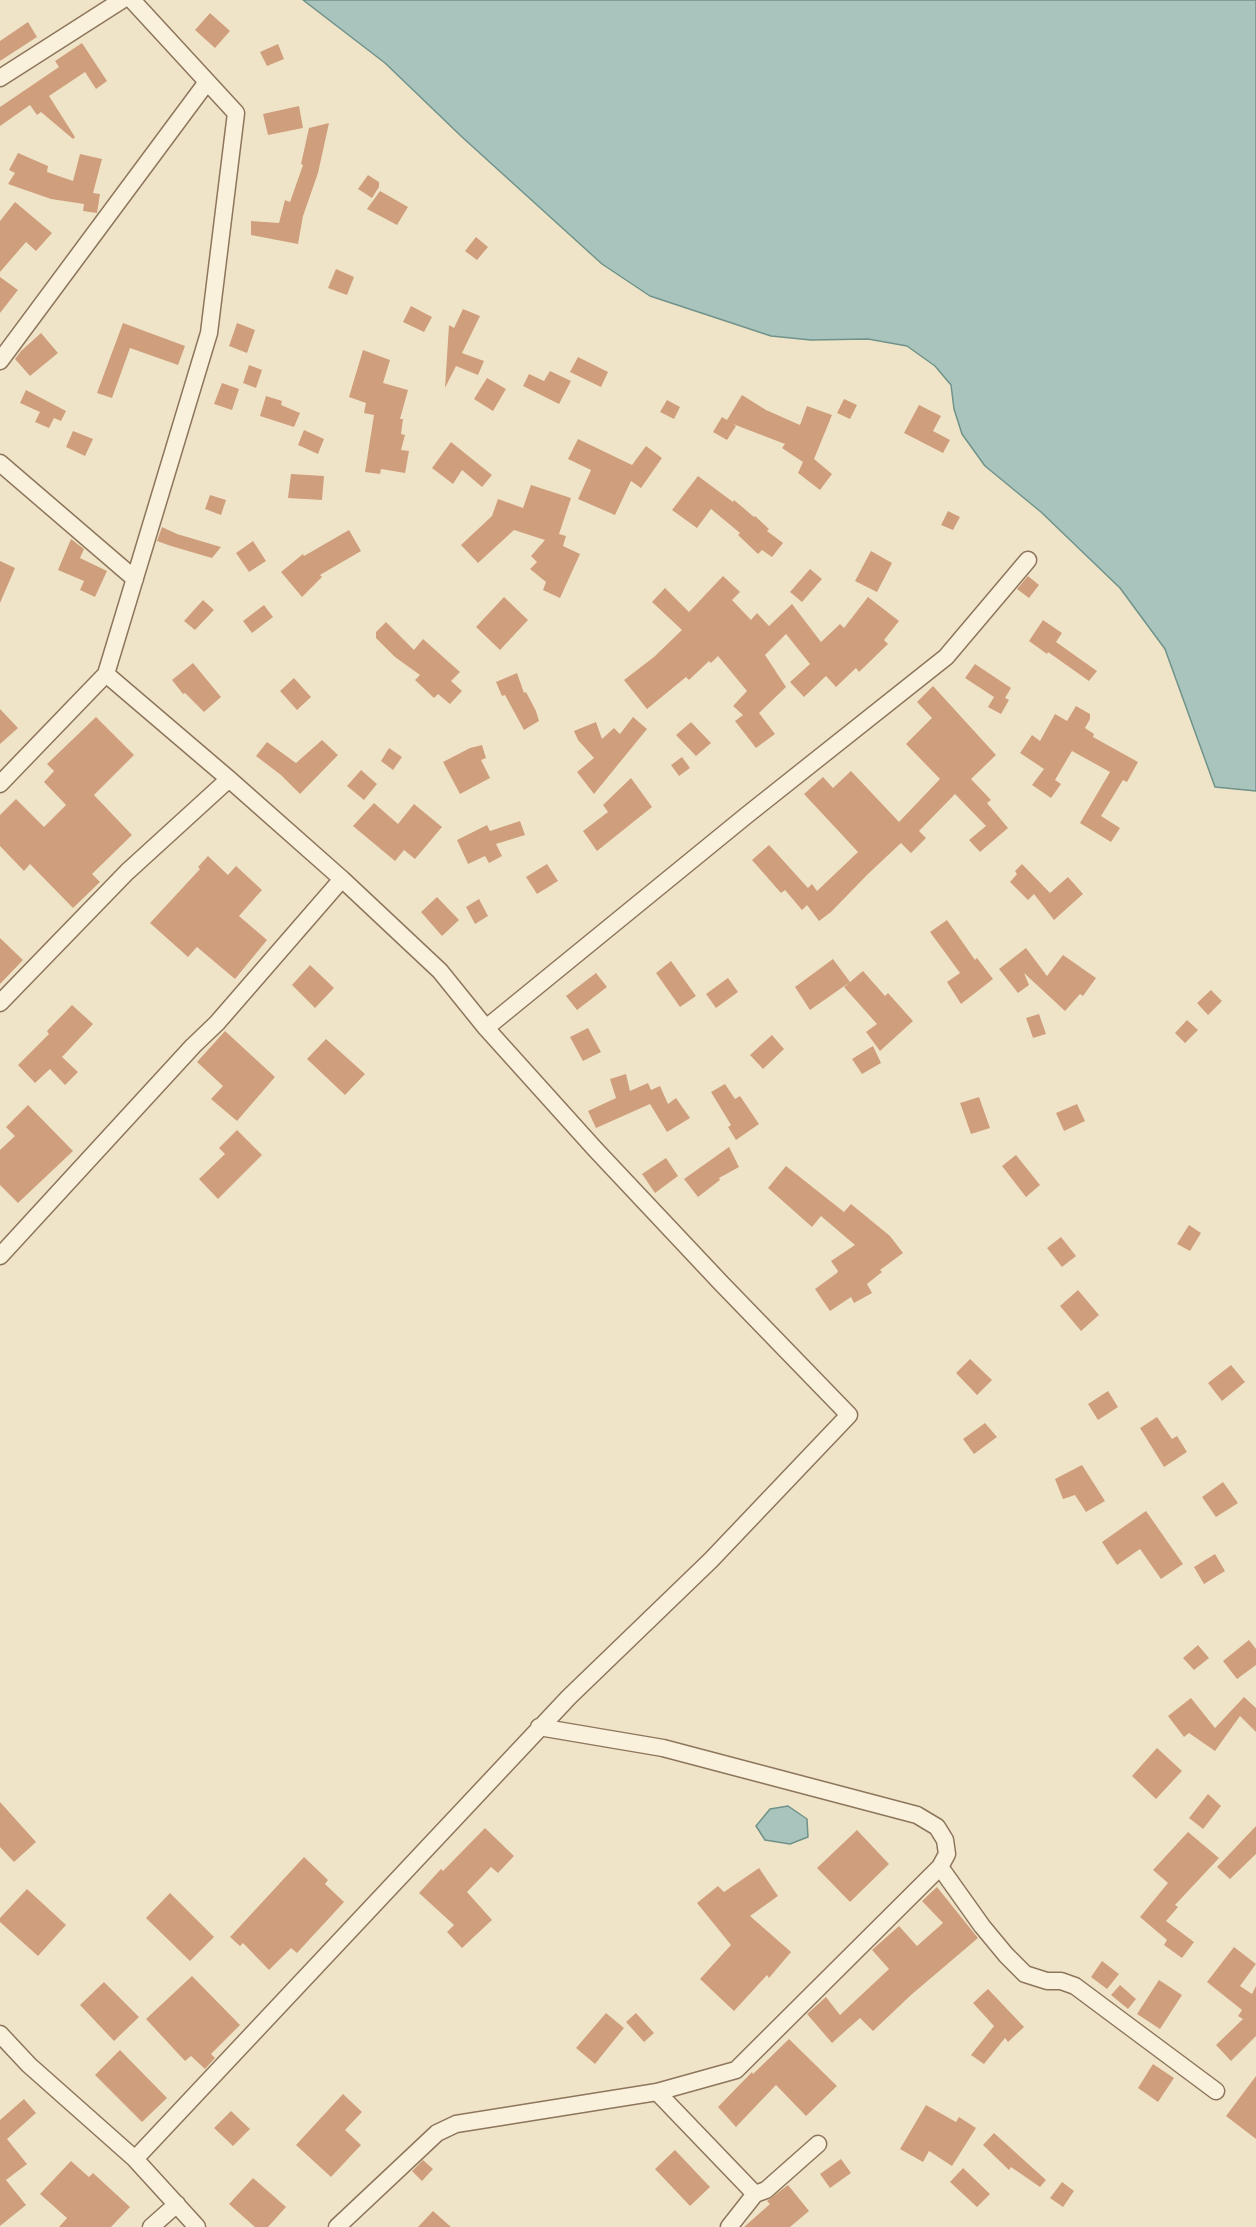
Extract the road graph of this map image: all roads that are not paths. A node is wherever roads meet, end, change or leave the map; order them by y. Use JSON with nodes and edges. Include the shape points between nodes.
{"nodes":[{"id":1,"x":122,"y":0,"type":"edge"},
{"id":2,"x":132,"y":0,"type":"edge"},
{"id":3,"x":0,"y":78,"type":"edge"},
{"id":4,"x":207,"y":82,"type":"junction"},
{"id":5,"x":0,"y":361,"type":"edge"},
{"id":6,"x":0,"y":464,"type":"edge"},
{"id":7,"x":1028,"y":560,"type":"dead end"},
{"id":8,"x":135,"y":579,"type":"junction"},
{"id":9,"x":106,"y":674,"type":"junction"},
{"id":10,"x":229,"y":779,"type":"junction"},
{"id":11,"x":0,"y":784,"type":"edge"},
{"id":12,"x":342,"y":879,"type":"junction"},
{"id":13,"x":0,"y":1003,"type":"edge"},
{"id":14,"x":486,"y":1028,"type":"junction"},
{"id":15,"x":0,"y":1256,"type":"edge"},
{"id":16,"x":539,"y":1727,"type":"junction"},
{"id":17,"x":940,"y":1867,"type":"junction"},
{"id":18,"x":0,"y":2034,"type":"edge"},
{"id":19,"x":1216,"y":2091,"type":"dead end"},
{"id":20,"x":657,"y":2092,"type":"junction"},
{"id":21,"x":818,"y":2144,"type":"dead end"},
{"id":22,"x":135,"y":2159,"type":"junction"},
{"id":23,"x":755,"y":2194,"type":"junction"},
{"id":24,"x":177,"y":2204,"type":"junction"},
{"id":25,"x":151,"y":2227,"type":"edge"},
{"id":26,"x":197,"y":2227,"type":"edge"},
{"id":27,"x":337,"y":2227,"type":"edge"},
{"id":28,"x":729,"y":2227,"type":"edge"}],
"edges":[{"from":1,"to":3,"type":"street"},
{"from":2,"to":4,"type":"street"},
{"from":4,"to":5,"type":"street"},
{"from":4,"to":8,"type":"street","via":[[236,113],[209,333]]},
{"from":6,"to":8,"type":"street"},
{"from":7,"to":14,"type":"street","via":[[946,657]]},
{"from":8,"to":9,"type":"street"},
{"from":9,"to":10,"type":"street"},
{"from":9,"to":11,"type":"street"},
{"from":10,"to":12,"type":"street"},
{"from":10,"to":13,"type":"street","via":[[127,872]]},
{"from":12,"to":14,"type":"street","via":[[440,971]]},
{"from":12,"to":15,"type":"street","via":[[218,1023]]},
{"from":14,"to":16,"type":"street","via":[[691,1251],[849,1415],[711,1560]]},
{"from":16,"to":17,"type":"street","via":[[663,1748],[916,1815],[937,1827],[945,1840],[946,1854]]},
{"from":16,"to":22,"type":"street"},
{"from":17,"to":19,"type":"street","via":[[982,1926],[1025,1974],[1075,1986]]},
{"from":17,"to":20,"type":"street","via":[[736,2070]]},
{"from":18,"to":22,"type":"street","via":[[28,2065]]},
{"from":20,"to":23,"type":"street"},
{"from":20,"to":27,"type":"street","via":[[456,2124],[437,2133]]},
{"from":21,"to":23,"type":"street","via":[[766,2190]]},
{"from":22,"to":24,"type":"street"},
{"from":23,"to":28,"type":"street"},
{"from":24,"to":25,"type":"street"},
{"from":24,"to":26,"type":"street"}]}
